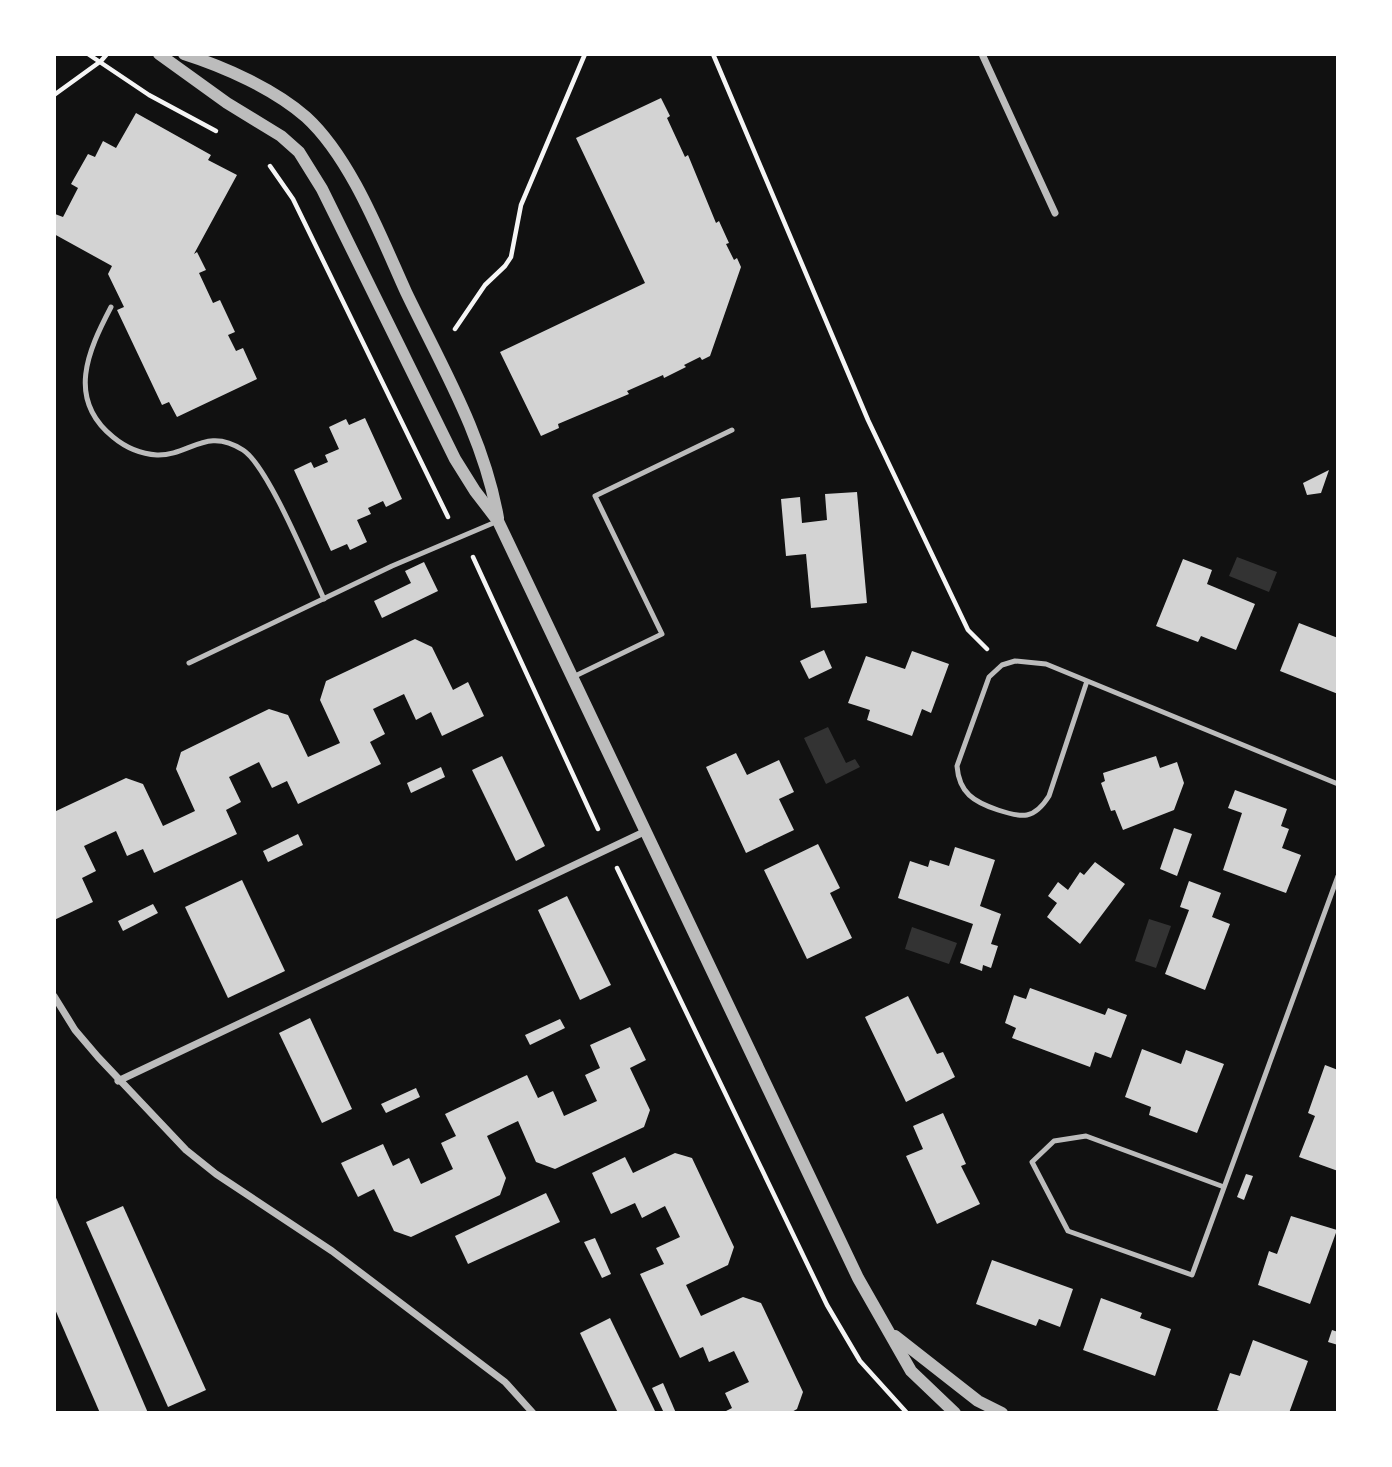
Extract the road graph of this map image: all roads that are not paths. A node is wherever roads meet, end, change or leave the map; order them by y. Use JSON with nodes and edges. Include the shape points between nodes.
{"nodes":[{"id":1,"x":159,"y":54,"type":"edge"},
{"id":2,"x":184,"y":54,"type":"edge"},
{"id":3,"x":982,"y":54,"type":"edge"},
{"id":4,"x":1055,"y":213,"type":"dead end"},
{"id":5,"x":111,"y":307,"type":"dead end"},
{"id":6,"x":732,"y":430,"type":"dead end"},
{"id":7,"x":498,"y":521,"type":"junction"},
{"id":8,"x":324,"y":598,"type":"junction"},
{"id":9,"x":189,"y":663,"type":"dead end"},
{"id":10,"x":573,"y":677,"type":"junction"},
{"id":11,"x":1087,"y":681,"type":"junction"},
{"id":12,"x":1338,"y":784,"type":"edge"},
{"id":13,"x":646,"y":831,"type":"junction"},
{"id":14,"x":1338,"y":876,"type":"edge"},
{"id":15,"x":54,"y":996,"type":"edge"},
{"id":16,"x":118,"y":1081,"type":"junction"},
{"id":17,"x":1224,"y":1186,"type":"junction"},
{"id":18,"x":891,"y":1333,"type":"junction"},
{"id":19,"x":533,"y":1413,"type":"edge"},
{"id":20,"x":955,"y":1413,"type":"edge"},
{"id":21,"x":1002,"y":1413,"type":"edge"}],
"edges":[{"from":1,"to":7,"type":"street","via":[[299,152],[340,223],[455,459]]},
{"from":2,"to":7,"type":"street","via":[[239,75],[305,116],[341,160],[478,443]]},
{"from":3,"to":4,"type":"street"},
{"from":5,"to":8,"type":"lane","via":[[93,341],[86,370],[85,388],[96,420],[121,444],[145,453],[166,454],[209,440],[243,449],[260,467]]},
{"from":6,"to":10,"type":"lane","via":[[594,496],[662,634]]},
{"from":7,"to":8,"type":"lane"},
{"from":7,"to":10,"type":"street"},
{"from":8,"to":9,"type":"lane"},
{"from":10,"to":13,"type":"street"},
{"from":11,"to":11,"type":"lane","via":[[1043,806],[1017,816],[969,797],[958,779],[957,766],[989,677],[1002,665],[1039,662]]},
{"from":11,"to":12,"type":"lane"},
{"from":13,"to":16,"type":"street"},
{"from":13,"to":18,"type":"street","via":[[858,1278]]},
{"from":14,"to":17,"type":"lane"},
{"from":15,"to":16,"type":"street","via":[[75,1030]]},
{"from":16,"to":19,"type":"street","via":[[186,1150],[332,1251],[505,1382]]},
{"from":17,"to":17,"type":"lane","via":[[1192,1275],[1068,1231],[1032,1162],[1054,1141],[1086,1136]]},
{"from":18,"to":20,"type":"street","via":[[911,1371]]},
{"from":18,"to":21,"type":"street","via":[[978,1401]]}]}
